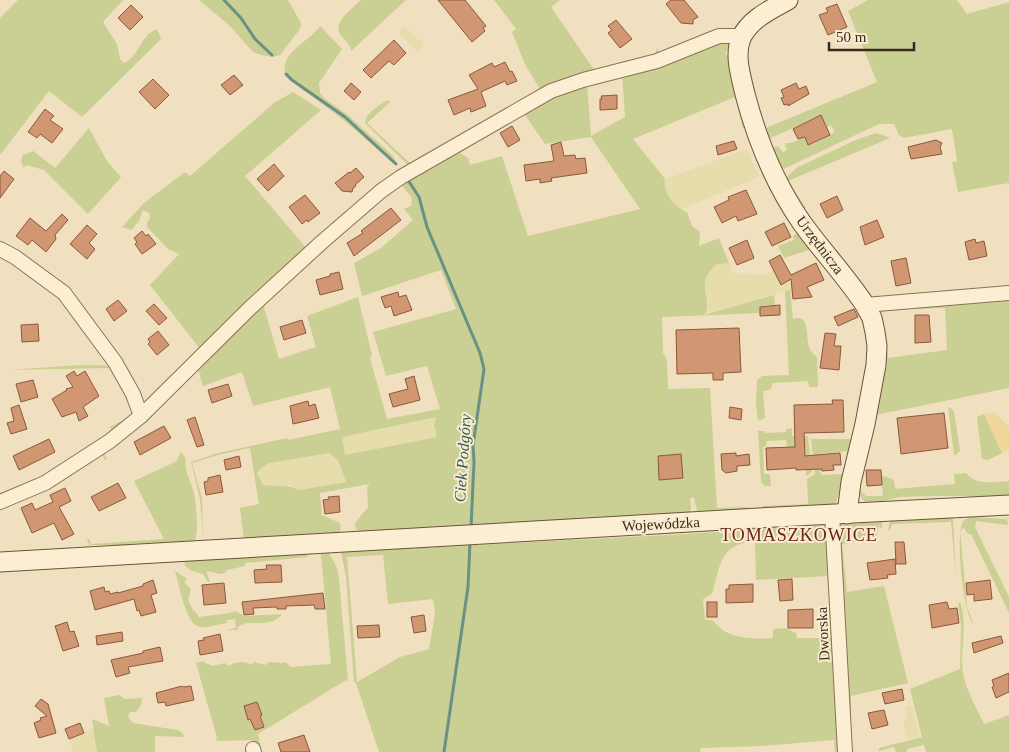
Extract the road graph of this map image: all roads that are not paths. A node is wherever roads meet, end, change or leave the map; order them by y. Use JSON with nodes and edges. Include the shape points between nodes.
{"nodes":[{"id":1,"x":788,"y":0,"type":"edge"},
{"id":2,"x":741,"y":39,"type":"junction"},
{"id":3,"x":0,"y":249,"type":"edge"},
{"id":4,"x":1009,"y":293,"type":"edge"},
{"id":5,"x":865,"y":304,"type":"junction"},
{"id":6,"x":141,"y":416,"type":"junction"},
{"id":7,"x":0,"y":502,"type":"edge"},
{"id":8,"x":1009,"y":505,"type":"edge"},
{"id":9,"x":840,"y":514,"type":"junction"},
{"id":10,"x":0,"y":562,"type":"edge"},
{"id":11,"x":846,"y":752,"type":"edge"}],
"edges":[{"from":1,"to":2,"type":"main road","via":[[762,14]]},
{"from":2,"to":5,"type":"main road","name":"Urzędnicza","via":[[738,57],[741,76],[752,117],[774,175],[802,223]]},
{"from":2,"to":6,"type":"street","via":[[719,36],[656,61],[551,91],[391,183],[250,308]]},
{"from":3,"to":6,"type":"street","via":[[64,293],[115,362]]},
{"from":4,"to":5,"type":"street"},
{"from":5,"to":9,"type":"main road","name":"Urzędnicza","via":[[875,332],[876,364],[851,482]]},
{"from":6,"to":7,"type":"street","via":[[96,452],[36,487]]},
{"from":8,"to":9,"type":"main road","name":"Wojewódzka"},
{"from":9,"to":10,"type":"main road","name":"Wojewódzka"},
{"from":9,"to":11,"type":"street","name":"Dworska"}]}
